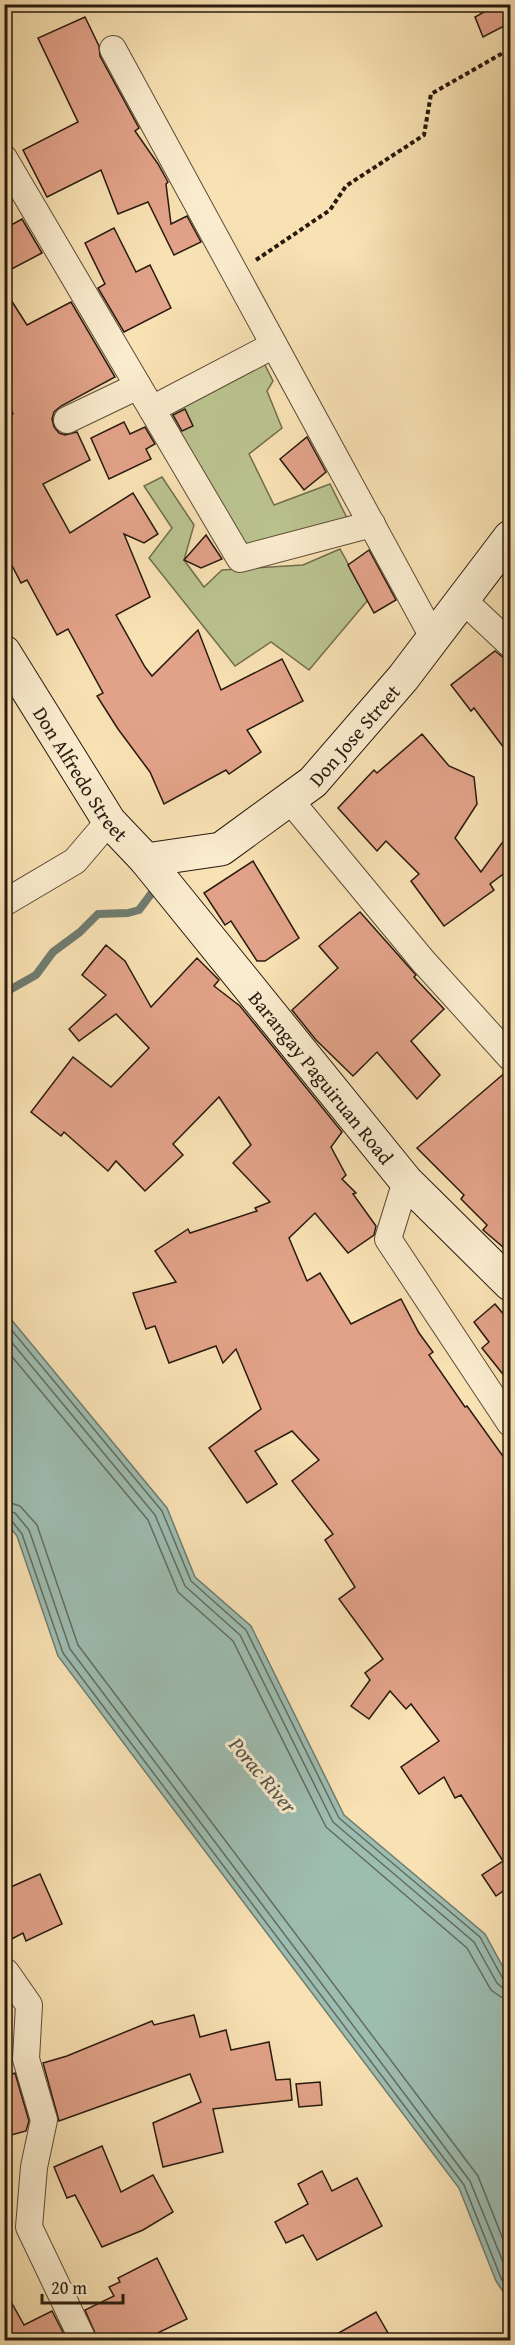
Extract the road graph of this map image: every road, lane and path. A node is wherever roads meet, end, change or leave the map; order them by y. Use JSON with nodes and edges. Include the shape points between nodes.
{"nodes":[{"id":1,"x":510,"y":49,"type":"edge"},
{"id":2,"x":113,"y":50,"type":"dead end"},
{"id":3,"x":4,"y":158,"type":"edge"},
{"id":4,"x":235,"y":274,"type":"junction"},
{"id":5,"x":274,"y":345,"type":"junction"},
{"id":6,"x":138,"y":386,"type":"junction"},
{"id":7,"x":152,"y":409,"type":"junction"},
{"id":8,"x":67,"y":420,"type":"dead end"},
{"id":9,"x":372,"y":524,"type":"junction"},
{"id":10,"x":510,"y":537,"type":"edge"},
{"id":11,"x":462,"y":598,"type":"junction"},
{"id":12,"x":433,"y":637,"type":"junction"},
{"id":13,"x":510,"y":644,"type":"edge"},
{"id":14,"x":4,"y":652,"type":"edge"},
{"id":15,"x":289,"y":799,"type":"junction"},
{"id":16,"x":109,"y":820,"type":"junction"},
{"id":17,"x":146,"y":860,"type":"junction"},
{"id":18,"x":4,"y":903,"type":"edge"},
{"id":19,"x":510,"y":1057,"type":"edge"},
{"id":20,"x":406,"y":1181,"type":"junction"},
{"id":21,"x":510,"y":1284,"type":"edge"},
{"id":22,"x":510,"y":1423,"type":"edge"},
{"id":23,"x":6,"y":1972,"type":"edge"},
{"id":24,"x":83,"y":2340,"type":"edge"}],
"edges":[{"from":1,"to":4,"type":"path","via":[[431,94],[424,135],[346,186],[330,210]]},
{"from":2,"to":4,"type":"street"},
{"from":3,"to":6,"type":"street"},
{"from":4,"to":5,"type":"street"},
{"from":5,"to":7,"type":"street"},
{"from":5,"to":9,"type":"street"},
{"from":6,"to":7,"type":"street"},
{"from":6,"to":8,"type":"street"},
{"from":7,"to":9,"type":"street","via":[[240,559]]},
{"from":9,"to":12,"type":"street"},
{"from":10,"to":11,"type":"street","name":"Don Jose Street"},
{"from":11,"to":12,"type":"street","name":"Don Jose Street"},
{"from":11,"to":13,"type":"street"},
{"from":12,"to":15,"type":"street","name":"Don Jose Street","via":[[403,678],[313,782]]},
{"from":14,"to":16,"type":"street","name":"Don Alfredo Street"},
{"from":15,"to":17,"type":"street","name":"Don Jose Street","via":[[220,849]]},
{"from":15,"to":19,"type":"street","via":[[423,961]]},
{"from":16,"to":17,"type":"street","name":"Don Alfredo Street"},
{"from":16,"to":18,"type":"street","via":[[75,861]]},
{"from":17,"to":20,"type":"street","name":"Barangay Paguiruan Road"},
{"from":20,"to":21,"type":"street","name":"Barangay Paguiruan Road"},
{"from":20,"to":22,"type":"street","via":[[388,1239]]},
{"from":23,"to":24,"type":"street","via":[[29,2005],[26,2059],[44,2120],[34,2167],[29,2227]]}]}
